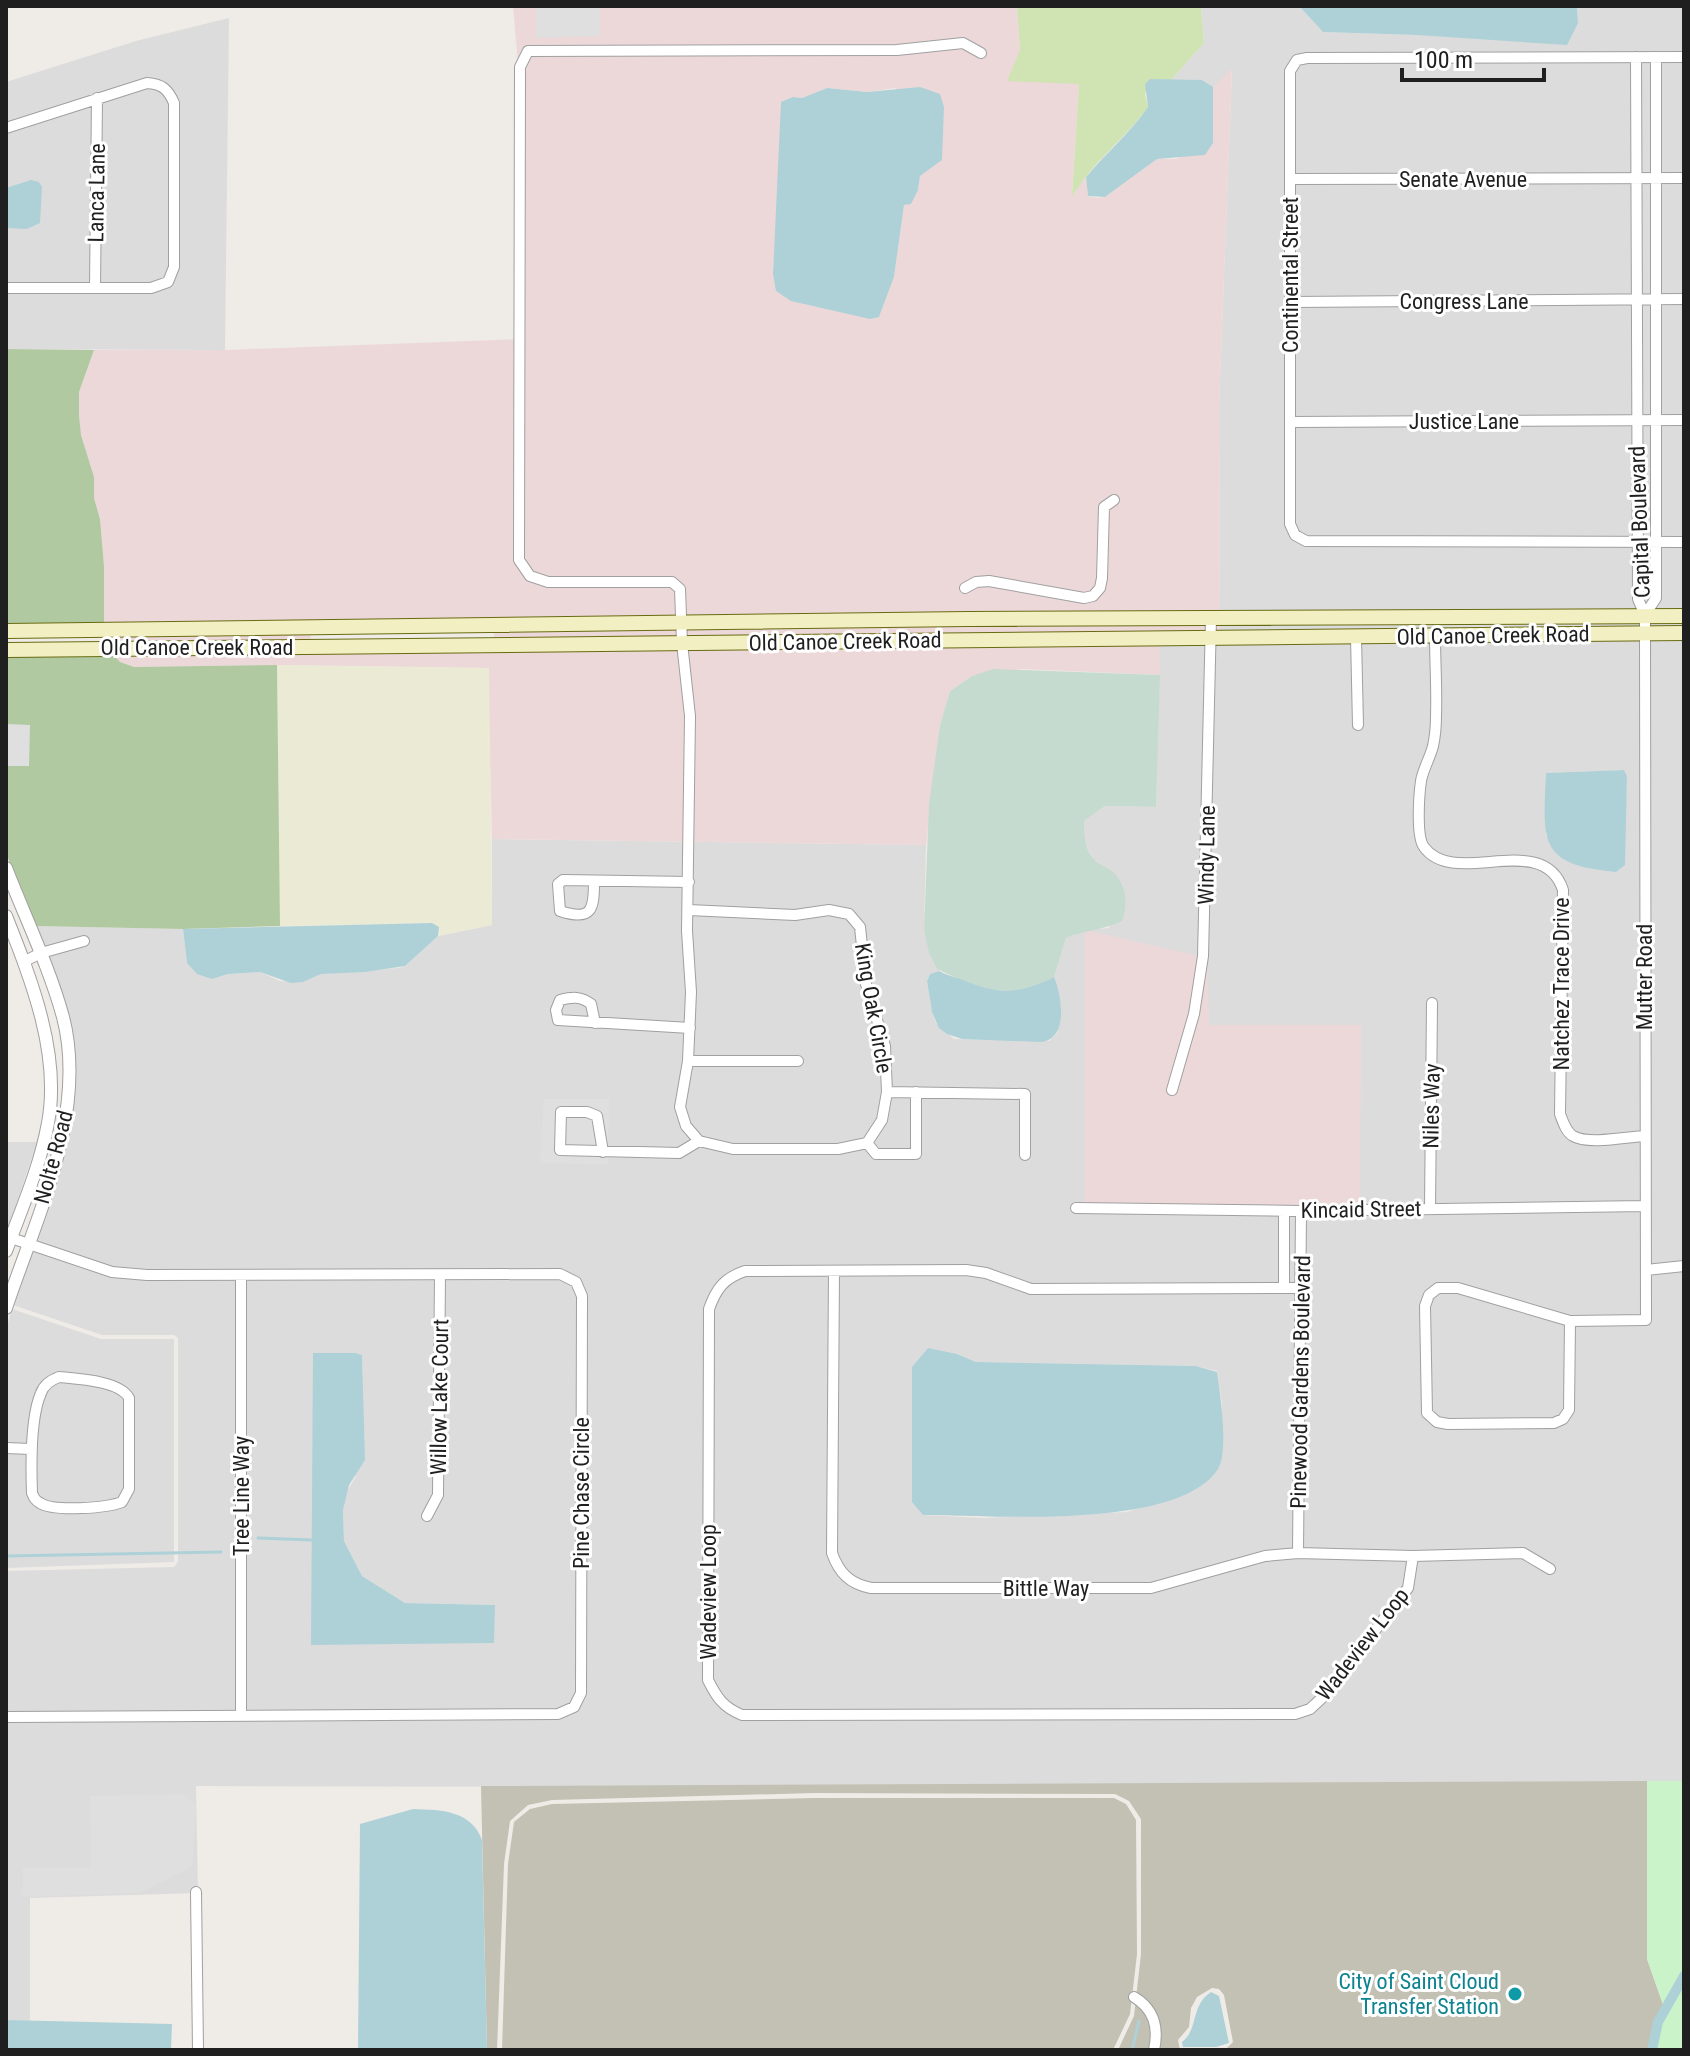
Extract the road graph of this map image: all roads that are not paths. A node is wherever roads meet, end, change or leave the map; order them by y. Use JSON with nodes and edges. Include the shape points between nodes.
{"nodes":[{"id":1,"x":981,"y":53,"type":"dead end"},
{"id":2,"x":1636,"y":57,"type":"junction"},
{"id":3,"x":1656,"y":57,"type":"junction"},
{"id":4,"x":1684,"y":57,"type":"edge"},
{"id":5,"x":97,"y":98,"type":"junction"},
{"id":6,"x":6,"y":128,"type":"edge"},
{"id":7,"x":1657,"y":178,"type":"junction"},
{"id":8,"x":1684,"y":178,"type":"edge"},
{"id":9,"x":1290,"y":179,"type":"junction"},
{"id":10,"x":1637,"y":179,"type":"junction"},
{"id":11,"x":6,"y":288,"type":"edge"},
{"id":12,"x":95,"y":288,"type":"junction"},
{"id":13,"x":1637,"y":299,"type":"junction"},
{"id":14,"x":1658,"y":299,"type":"junction"},
{"id":15,"x":1684,"y":299,"type":"edge"},
{"id":16,"x":1292,"y":302,"type":"junction"},
{"id":17,"x":1637,"y":420,"type":"junction"},
{"id":18,"x":1656,"y":420,"type":"junction"},
{"id":19,"x":1684,"y":420,"type":"edge"},
{"id":20,"x":1291,"y":422,"type":"junction"},
{"id":21,"x":1114,"y":500,"type":"dead end"},
{"id":22,"x":1684,"y":542,"type":"edge"},
{"id":23,"x":1637,"y":543,"type":"junction"},
{"id":24,"x":1657,"y":543,"type":"junction"},
{"id":25,"x":965,"y":588,"type":"dead end"},
{"id":26,"x":1645,"y":615,"type":"junction"},
{"id":27,"x":1684,"y":616,"type":"edge"},
{"id":28,"x":1211,"y":618,"type":"junction"},
{"id":29,"x":682,"y":624,"type":"junction"},
{"id":30,"x":488,"y":626,"type":"junction"},
{"id":31,"x":6,"y":631,"type":"edge"},
{"id":32,"x":1645,"y":633,"type":"junction"},
{"id":33,"x":1684,"y":633,"type":"edge"},
{"id":34,"x":1435,"y":636,"type":"junction"},
{"id":35,"x":1356,"y":637,"type":"junction"},
{"id":36,"x":1210,"y":638,"type":"junction"},
{"id":37,"x":682,"y":643,"type":"junction"},
{"id":38,"x":488,"y":645,"type":"junction"},
{"id":39,"x":6,"y":650,"type":"edge"},
{"id":40,"x":1358,"y":725,"type":"dead end"},
{"id":41,"x":6,"y":868,"type":"edge"},
{"id":42,"x":594,"y":881,"type":"junction"},
{"id":43,"x":689,"y":882,"type":"junction"},
{"id":44,"x":689,"y":910,"type":"junction"},
{"id":45,"x":6,"y":916,"type":"edge"},
{"id":46,"x":84,"y":941,"type":"dead end"},
{"id":47,"x":41,"y":953,"type":"junction"},
{"id":48,"x":23,"y":962,"type":"junction"},
{"id":49,"x":1432,"y":1003,"type":"dead end"},
{"id":50,"x":595,"y":1023,"type":"junction"},
{"id":51,"x":690,"y":1028,"type":"junction"},
{"id":52,"x":688,"y":1061,"type":"junction"},
{"id":53,"x":798,"y":1061,"type":"dead end"},
{"id":54,"x":1172,"y":1090,"type":"dead end"},
{"id":55,"x":887,"y":1092,"type":"junction"},
{"id":56,"x":916,"y":1092,"type":"junction"},
{"id":57,"x":1644,"y":1136,"type":"junction"},
{"id":58,"x":699,"y":1141,"type":"junction"},
{"id":59,"x":867,"y":1143,"type":"junction"},
{"id":60,"x":603,"y":1152,"type":"junction"},
{"id":61,"x":1025,"y":1155,"type":"dead end"},
{"id":62,"x":1645,"y":1206,"type":"junction"},
{"id":63,"x":1076,"y":1208,"type":"dead end"},
{"id":64,"x":1430,"y":1208,"type":"junction"},
{"id":65,"x":1284,"y":1211,"type":"junction"},
{"id":66,"x":1301,"y":1211,"type":"junction"},
{"id":67,"x":11,"y":1238,"type":"junction"},
{"id":68,"x":27,"y":1245,"type":"junction"},
{"id":69,"x":6,"y":1251,"type":"edge"},
{"id":70,"x":1684,"y":1266,"type":"edge"},
{"id":71,"x":1646,"y":1270,"type":"junction"},
{"id":72,"x":834,"y":1271,"type":"junction"},
{"id":73,"x":440,"y":1275,"type":"junction"},
{"id":74,"x":241,"y":1276,"type":"junction"},
{"id":75,"x":1284,"y":1288,"type":"junction"},
{"id":76,"x":1301,"y":1288,"type":"junction"},
{"id":77,"x":6,"y":1308,"type":"edge"},
{"id":78,"x":1570,"y":1321,"type":"junction"},
{"id":79,"x":6,"y":1450,"type":"edge"},
{"id":80,"x":31,"y":1453,"type":"junction"},
{"id":81,"x":427,"y":1516,"type":"dead end"},
{"id":82,"x":1298,"y":1553,"type":"junction"},
{"id":83,"x":1413,"y":1556,"type":"junction"},
{"id":84,"x":1550,"y":1569,"type":"dead end"},
{"id":85,"x":241,"y":1716,"type":"junction"},
{"id":86,"x":6,"y":1717,"type":"edge"},
{"id":87,"x":196,"y":1892,"type":"dead end"},
{"id":88,"x":1134,"y":1997,"type":"dead end"},
{"id":89,"x":198,"y":2050,"type":"edge"},
{"id":90,"x":1154,"y":2050,"type":"edge"}],
"edges":[{"from":1,"to":29,"type":"street","via":[[963,43],[897,50],[528,51],[520,67],[519,560],[530,576],[548,582],[672,582],[680,589]]},
{"from":2,"to":3,"type":"street","name":"Continental Street"},
{"from":2,"to":9,"type":"street","name":"Continental Street","via":[[1297,60],[1290,71]]},
{"from":2,"to":10,"type":"street","name":"Capital Boulevard"},
{"from":3,"to":4,"type":"street","name":"Continental Street"},
{"from":3,"to":7,"type":"street","name":"Capital Boulevard"},
{"from":5,"to":6,"type":"street"},
{"from":5,"to":12,"type":"street","name":"Lanca Lane"},
{"from":5,"to":12,"type":"street","via":[[147,83],[170,92],[174,267],[168,282],[151,288]]},
{"from":7,"to":8,"type":"street","name":"Senate Avenue"},
{"from":7,"to":10,"type":"street","name":"Senate Avenue"},
{"from":7,"to":14,"type":"street","name":"Capital Boulevard"},
{"from":9,"to":10,"type":"street","name":"Senate Avenue"},
{"from":9,"to":16,"type":"street","name":"Continental Street"},
{"from":10,"to":13,"type":"street","name":"Capital Boulevard"},
{"from":11,"to":12,"type":"street"},
{"from":13,"to":14,"type":"street","name":"Congress Lane"},
{"from":13,"to":16,"type":"street","name":"Congress Lane"},
{"from":13,"to":17,"type":"street","name":"Capital Boulevard"},
{"from":14,"to":15,"type":"street","name":"Congress Lane"},
{"from":14,"to":18,"type":"street","name":"Capital Boulevard"},
{"from":16,"to":20,"type":"street","name":"Continental Street"},
{"from":17,"to":18,"type":"street","name":"Justice Lane"},
{"from":17,"to":20,"type":"street","name":"Justice Lane"},
{"from":17,"to":23,"type":"street","name":"Capital Boulevard"},
{"from":18,"to":19,"type":"street","name":"Justice Lane"},
{"from":18,"to":24,"type":"street","name":"Capital Boulevard"},
{"from":20,"to":23,"type":"street","name":"Continental Street","via":[[1290,524],[1306,541]]},
{"from":21,"to":25,"type":"street","via":[[1104,507],[1102,578],[1093,596],[989,581]]},
{"from":22,"to":24,"type":"street","name":"Continental Street"},
{"from":23,"to":24,"type":"street","name":"Continental Street"},
{"from":23,"to":26,"type":"street","name":"Capital Boulevard","via":[[1638,599]]},
{"from":24,"to":26,"type":"street","name":"Capital Boulevard","via":[[1656,598]]},
{"from":26,"to":27,"type":"main road","name":"Old Canoe Creek Road"},
{"from":26,"to":28,"type":"main road","name":"Old Canoe Creek Road"},
{"from":26,"to":32,"type":"street","name":"Mutter Road"},
{"from":28,"to":29,"type":"main road","name":"Old Canoe Creek Road"},
{"from":28,"to":36,"type":"street","name":"Windy Lane"},
{"from":29,"to":30,"type":"main road","name":"Old Canoe Creek Road"},
{"from":29,"to":37,"type":"street"},
{"from":30,"to":31,"type":"main road","name":"Old Canoe Creek Road"},
{"from":30,"to":38,"type":"main road"},
{"from":32,"to":33,"type":"main road","name":"Old Canoe Creek Road"},
{"from":32,"to":34,"type":"main road","name":"Old Canoe Creek Road"},
{"from":32,"to":57,"type":"street","name":"Mutter Road"},
{"from":34,"to":35,"type":"main road","name":"Old Canoe Creek Road"},
{"from":34,"to":57,"type":"street","name":"Natchez Trace Drive","via":[[1436,716],[1421,779],[1420,842],[1430,856],[1446,861],[1524,862],[1547,866],[1559,877],[1560,1114],[1575,1137]]},
{"from":35,"to":36,"type":"main road","name":"Old Canoe Creek Road"},
{"from":35,"to":40,"type":"street"},
{"from":36,"to":37,"type":"main road","name":"Old Canoe Creek Road"},
{"from":36,"to":54,"type":"street","name":"Windy Lane","via":[[1203,956],[1194,1014]]},
{"from":37,"to":38,"type":"main road","name":"Old Canoe Creek Road"},
{"from":37,"to":43,"type":"street","via":[[690,716]]},
{"from":38,"to":39,"type":"main road","name":"Old Canoe Creek Road"},
{"from":41,"to":47,"type":"street","name":"Nolte Road"},
{"from":42,"to":42,"type":"street","via":[[559,881],[560,911],[590,911]]},
{"from":42,"to":43,"type":"street"},
{"from":43,"to":44,"type":"street"},
{"from":44,"to":51,"type":"street"},
{"from":44,"to":55,"type":"street","name":"King Oak Circle","via":[[849,914],[860,927],[866,984],[885,1046]]},
{"from":45,"to":48,"type":"street","name":"Nolte Road"},
{"from":46,"to":47,"type":"street"},
{"from":47,"to":48,"type":"street"},
{"from":47,"to":68,"type":"street","name":"Nolte Road","via":[[64,1019],[68,1097],[65,1125]]},
{"from":48,"to":67,"type":"street","name":"Nolte Road","via":[[43,1024],[50,1094],[48,1122]]},
{"from":49,"to":64,"type":"street","name":"Niles Way"},
{"from":50,"to":50,"type":"street","via":[[558,1020],[560,1000],[585,998]]},
{"from":50,"to":51,"type":"street"},
{"from":51,"to":52,"type":"street"},
{"from":52,"to":53,"type":"street"},
{"from":52,"to":58,"type":"street","via":[[680,1107],[686,1126]]},
{"from":55,"to":56,"type":"street"},
{"from":55,"to":59,"type":"street","name":"King Oak Circle","via":[[882,1120]]},
{"from":56,"to":59,"type":"street","via":[[916,1154],[876,1154]]},
{"from":56,"to":61,"type":"street","via":[[1025,1094]]},
{"from":57,"to":62,"type":"street","name":"Mutter Road"},
{"from":58,"to":59,"type":"street","via":[[733,1149],[838,1149]]},
{"from":58,"to":60,"type":"street","via":[[679,1153]]},
{"from":60,"to":60,"type":"street","via":[[560,1150],[561,1112],[597,1116]]},
{"from":62,"to":64,"type":"street","name":"Kincaid Street"},
{"from":62,"to":71,"type":"street","name":"Mutter Road"},
{"from":63,"to":65,"type":"street","name":"Kincaid Street"},
{"from":64,"to":66,"type":"street","name":"Kincaid Street"},
{"from":65,"to":66,"type":"street","name":"Kincaid Street"},
{"from":65,"to":75,"type":"street","name":"Pinewood Gardens Boulevard"},
{"from":66,"to":76,"type":"street","name":"Pinewood Gardens Boulevard"},
{"from":67,"to":68,"type":"street","name":"Pine Chase Circle"},
{"from":67,"to":69,"type":"street","name":"Nolte Road"},
{"from":68,"to":74,"type":"street","name":"Pine Chase Circle","via":[[112,1272]]},
{"from":68,"to":77,"type":"street","name":"Nolte Road"},
{"from":70,"to":71,"type":"street"},
{"from":71,"to":78,"type":"street","name":"Mutter Road","via":[[1646,1320]]},
{"from":72,"to":75,"type":"street","name":"Wadeview Loop","via":[[966,1270],[1031,1289]]},
{"from":72,"to":82,"type":"street","name":"Bittle Way","via":[[832,1553],[845,1577],[857,1586],[1151,1588],[1265,1556]]},
{"from":72,"to":83,"type":"street","name":"Wadeview Loop","via":[[745,1271],[730,1276],[715,1291],[709,1309],[708,1680],[727,1709],[742,1715],[1295,1714],[1323,1697],[1408,1588]]},
{"from":73,"to":74,"type":"street","name":"Pine Chase Circle"},
{"from":73,"to":81,"type":"street","name":"Willow Lake Court","via":[[438,1495]]},
{"from":73,"to":85,"type":"street","name":"Pine Chase Circle","via":[[560,1274],[576,1282],[582,1296],[581,1693],[574,1707],[558,1714]]},
{"from":74,"to":85,"type":"street","name":"Tree Line Way"},
{"from":75,"to":76,"type":"street","name":"Wadeview Loop"},
{"from":76,"to":82,"type":"street","name":"Pinewood Gardens Boulevard"},
{"from":78,"to":78,"type":"street","via":[[1458,1288],[1438,1288],[1425,1306],[1427,1413],[1448,1424],[1563,1419],[1569,1410]]},
{"from":79,"to":80,"type":"street"},
{"from":80,"to":80,"type":"street","via":[[32,1493],[41,1504],[122,1502],[129,1489],[126,1392],[111,1384],[59,1377],[50,1381],[41,1391]]},
{"from":82,"to":83,"type":"street","name":"Bittle Way"},
{"from":83,"to":84,"type":"street","name":"Bittle Way","via":[[1523,1553]]},
{"from":85,"to":86,"type":"street","name":"Pine Chase Circle"},
{"from":87,"to":89,"type":"street"},
{"from":88,"to":90,"type":"street","via":[[1152,2012]]}]}
